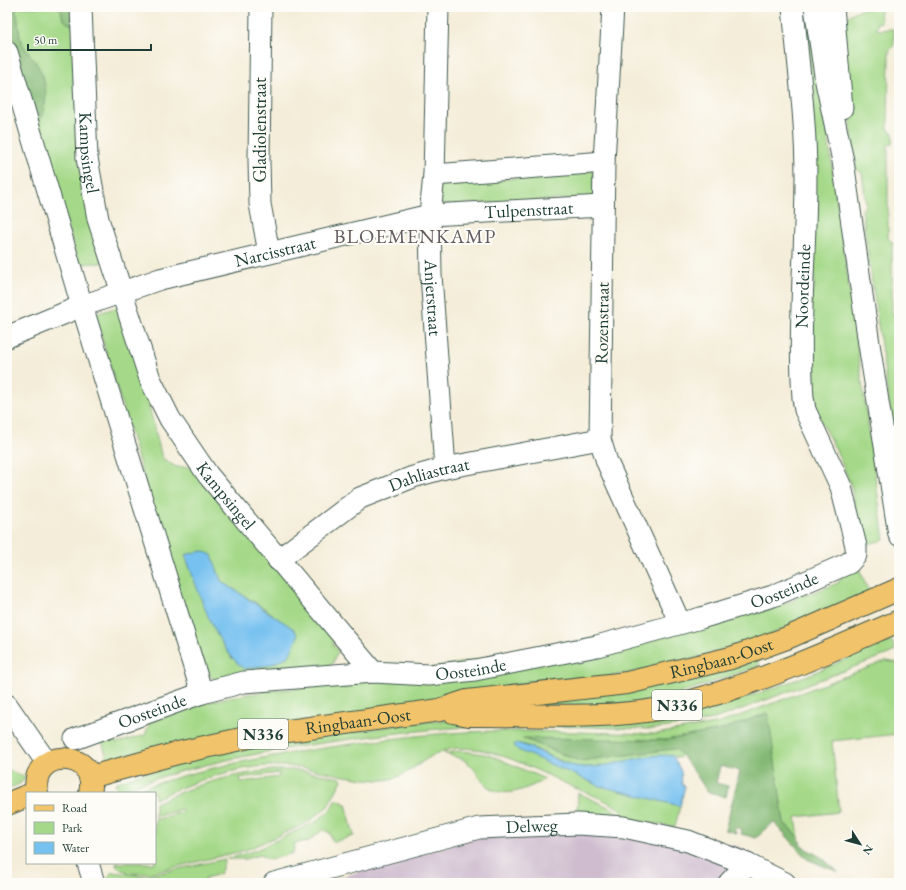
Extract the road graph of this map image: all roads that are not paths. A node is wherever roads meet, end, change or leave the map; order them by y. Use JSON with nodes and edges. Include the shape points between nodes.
{"nodes":[{"id":1,"x":81,"y":7,"type":"edge"},
{"id":2,"x":261,"y":7,"type":"edge"},
{"id":3,"x":438,"y":7,"type":"edge"},
{"id":4,"x":613,"y":7,"type":"edge"},
{"id":5,"x":793,"y":7,"type":"edge"},
{"id":6,"x":815,"y":7,"type":"edge"},
{"id":7,"x":833,"y":7,"type":"edge"},
{"id":8,"x":7,"y":52,"type":"edge"},
{"id":9,"x":843,"y":161,"type":"junction"},
{"id":10,"x":604,"y":162,"type":"junction"},
{"id":11,"x":434,"y":175,"type":"junction"},
{"id":12,"x":603,"y":206,"type":"junction"},
{"id":13,"x":430,"y":215,"type":"junction"},
{"id":14,"x":269,"y":253,"type":"junction"},
{"id":15,"x":122,"y":294,"type":"junction"},
{"id":16,"x":82,"y":306,"type":"junction"},
{"id":17,"x":7,"y":337,"type":"edge"},
{"id":18,"x":600,"y":439,"type":"junction"},
{"id":19,"x":445,"y":468,"type":"junction"},
{"id":20,"x":899,"y":535,"type":"edge"},
{"id":21,"x":856,"y":555,"type":"joint"},
{"id":22,"x":278,"y":560,"type":"junction"},
{"id":23,"x":899,"y":589,"type":"edge"},
{"id":24,"x":899,"y":621,"type":"edge"},
{"id":25,"x":680,"y":623,"type":"junction"},
{"id":26,"x":373,"y":672,"type":"junction"},
{"id":27,"x":202,"y":693,"type":"junction"},
{"id":28,"x":7,"y":705,"type":"edge"},
{"id":29,"x":440,"y":710,"type":"junction"},
{"id":30,"x":75,"y":739,"type":"dead end"},
{"id":31,"x":47,"y":763,"type":"junction"},
{"id":32,"x":90,"y":785,"type":"edge"},
{"id":33,"x":34,"y":792,"type":"edge"},
{"id":34,"x":26,"y":796,"type":"edge"},
{"id":35,"x":7,"y":804,"type":"edge"},
{"id":36,"x":88,"y":864,"type":"edge"},
{"id":37,"x":747,"y":864,"type":"junction"},
{"id":38,"x":94,"y":883,"type":"edge"},
{"id":39,"x":274,"y":883,"type":"edge"},
{"id":40,"x":729,"y":883,"type":"edge"},
{"id":41,"x":785,"y":883,"type":"edge"}],
"edges":[{"from":1,"to":15,"type":"street","name":"Kampsingel","via":[[87,158],[98,219]]},
{"from":2,"to":14,"type":"street","name":"Gladiolenstraat","via":[[260,204]]},
{"from":3,"to":11,"type":"street","name":"Anjerstraat"},
{"from":4,"to":10,"type":"street","name":"Rozenstraat"},
{"from":5,"to":21,"type":"street","name":"Noordeinde","via":[[806,176],[803,246],[803,398],[805,410],[841,487]]},
{"from":6,"to":9,"type":"street","via":[[826,82]]},
{"from":7,"to":9,"type":"street","via":[[840,73]]},
{"from":8,"to":16,"type":"street"},
{"from":9,"to":20,"type":"street"},
{"from":10,"to":11,"type":"street"},
{"from":10,"to":12,"type":"street","name":"Rozenstraat"},
{"from":11,"to":13,"type":"street","name":"Anjerstraat"},
{"from":12,"to":13,"type":"street","name":"Tulpenstraat"},
{"from":12,"to":18,"type":"street","name":"Rozenstraat"},
{"from":13,"to":14,"type":"street","name":"Narcisstraat"},
{"from":13,"to":19,"type":"street","name":"Anjerstraat","via":[[431,275]]},
{"from":14,"to":15,"type":"street","name":"Narcisstraat","via":[[160,279]]},
{"from":15,"to":16,"type":"street"},
{"from":15,"to":22,"type":"street","name":"Kampsingel","via":[[150,379],[170,419],[208,475]]},
{"from":16,"to":17,"type":"street"},
{"from":16,"to":27,"type":"street"},
{"from":18,"to":19,"type":"street","name":"Dahliastraat"},
{"from":18,"to":25,"type":"street","name":"Rozenstraat","via":[[607,462]]},
{"from":19,"to":22,"type":"street","name":"Dahliastraat","via":[[413,477],[360,498]]},
{"from":21,"to":25,"type":"street","name":"Oosteinde","via":[[838,570],[773,596]]},
{"from":22,"to":26,"type":"street","name":"Kampsingel"},
{"from":23,"to":29,"type":"main road","name":"Ringbaan-Oost","number":"N336","via":[[774,643],[716,662],[627,683],[467,701]]},
{"from":24,"to":29,"type":"main road","name":"Ringbaan-Oost","number":"N336","via":[[777,673],[661,709],[629,713],[469,715]]},
{"from":25,"to":26,"type":"street","name":"Oosteinde","via":[[596,646],[475,670],[429,675]]},
{"from":26,"to":27,"type":"street","name":"Oosteinde","via":[[244,682]]},
{"from":27,"to":30,"type":"street","name":"Oosteinde"},
{"from":28,"to":31,"type":"street"},
{"from":29,"to":32,"type":"main road","name":"Ringbaan-Oost","number":"N336","via":[[259,734],[178,752]]},
{"from":31,"to":32,"type":"main road","number":"N336","via":[[56,759],[74,760],[82,765]]},
{"from":31,"to":33,"type":"main road","via":[[38,776]]},
{"from":34,"to":35,"type":"main road"},
{"from":36,"to":38,"type":"street"},
{"from":37,"to":39,"type":"street","name":"Delweg","via":[[688,841],[624,827],[578,824],[520,826],[479,828]]},
{"from":37,"to":40,"type":"street"},
{"from":37,"to":41,"type":"street","name":"Delweg"}]}
